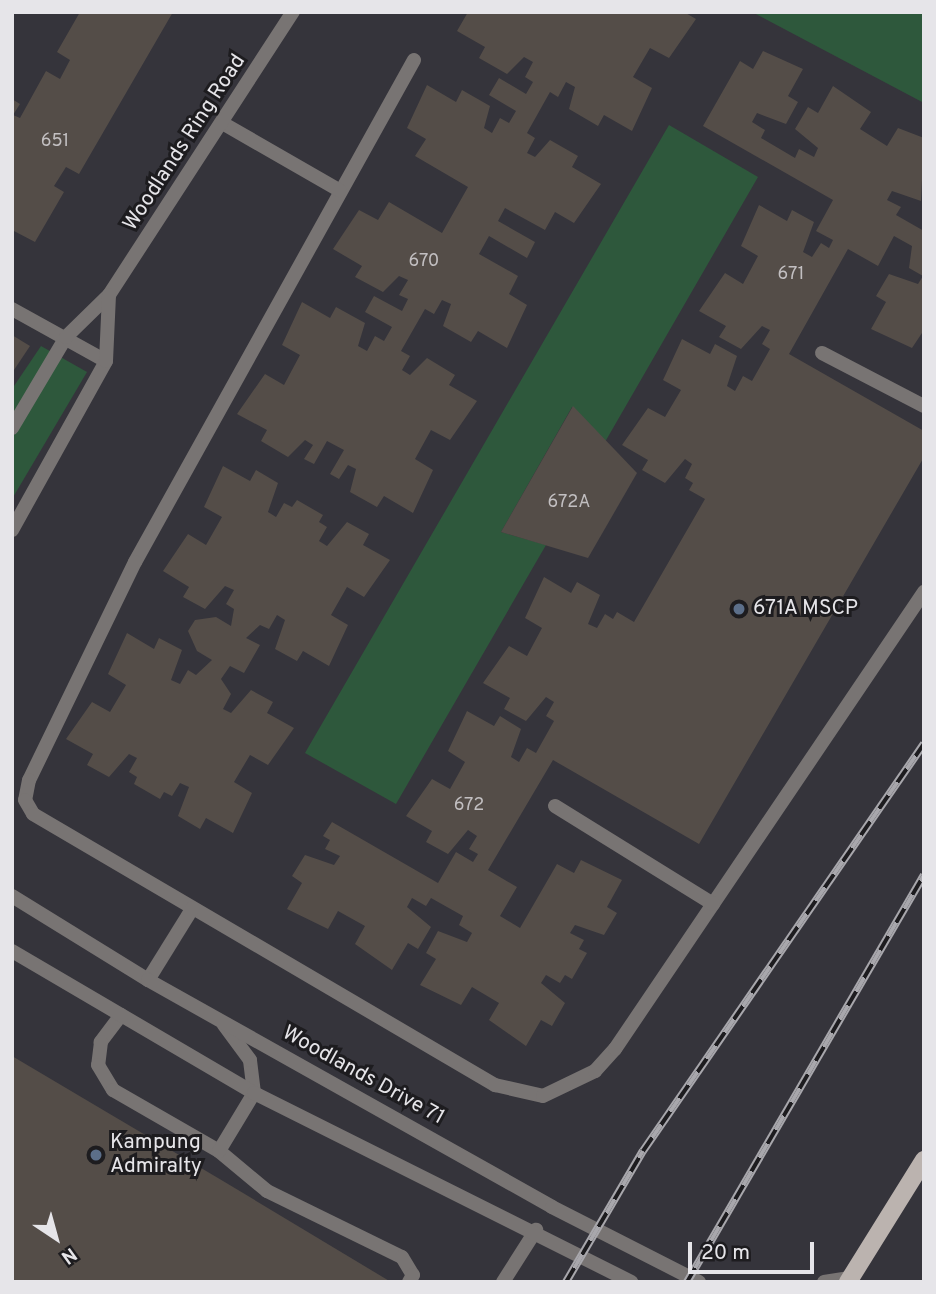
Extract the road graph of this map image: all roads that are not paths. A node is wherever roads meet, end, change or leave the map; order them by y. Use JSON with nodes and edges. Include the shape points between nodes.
{"nodes":[{"id":1,"x":293,"y":12,"type":"edge"},
{"id":2,"x":414,"y":60,"type":"dead end"},
{"id":3,"x":224,"y":124,"type":"junction"},
{"id":4,"x":339,"y":190,"type":"junction"},
{"id":5,"x":109,"y":295,"type":"junction"},
{"id":6,"x":12,"y":309,"type":"edge"},
{"id":7,"x":66,"y":337,"type":"junction"},
{"id":8,"x":822,"y":353,"type":"dead end"},
{"id":9,"x":106,"y":362,"type":"junction"},
{"id":10,"x":924,"y":406,"type":"edge"},
{"id":11,"x":12,"y":428,"type":"edge"},
{"id":12,"x":12,"y":530,"type":"edge"},
{"id":13,"x":924,"y":592,"type":"edge"},
{"id":14,"x":555,"y":806,"type":"dead end"},
{"id":15,"x":12,"y":895,"type":"edge"},
{"id":16,"x":713,"y":904,"type":"junction"},
{"id":17,"x":192,"y":909,"type":"junction"},
{"id":18,"x":12,"y":951,"type":"edge"},
{"id":19,"x":148,"y":980,"type":"junction"},
{"id":20,"x":121,"y":1015,"type":"junction"},
{"id":21,"x":218,"y":1018,"type":"junction"},
{"id":22,"x":254,"y":1093,"type":"junction"},
{"id":23,"x":219,"y":1151,"type":"junction"},
{"id":24,"x":924,"y":1160,"type":"edge"},
{"id":25,"x":536,"y":1230,"type":"junction"},
{"id":26,"x":849,"y":1280,"type":"edge"},
{"id":27,"x":410,"y":1282,"type":"edge"},
{"id":28,"x":503,"y":1282,"type":"edge"},
{"id":29,"x":631,"y":1282,"type":"edge"},
{"id":30,"x":699,"y":1282,"type":"edge"},
{"id":31,"x":824,"y":1282,"type":"edge"}],
"edges":[{"from":1,"to":3,"type":"street","name":"Woodlands Ring Road"},
{"from":2,"to":4,"type":"street"},
{"from":3,"to":4,"type":"street"},
{"from":3,"to":5,"type":"street","name":"Woodlands Ring Road"},
{"from":4,"to":17,"type":"street","via":[[135,562],[29,780],[25,800],[49,829]]},
{"from":5,"to":7,"type":"street","name":"Woodlands Ring Road"},
{"from":5,"to":9,"type":"street"},
{"from":6,"to":7,"type":"street"},
{"from":7,"to":9,"type":"street"},
{"from":7,"to":11,"type":"street","name":"Woodlands Ring Road"},
{"from":8,"to":10,"type":"street"},
{"from":9,"to":12,"type":"street"},
{"from":13,"to":16,"type":"street"},
{"from":14,"to":16,"type":"street"},
{"from":15,"to":19,"type":"street","name":"Woodlands Drive 71"},
{"from":16,"to":17,"type":"street","via":[[615,1049],[595,1071],[542,1096],[495,1085]]},
{"from":17,"to":19,"type":"street"},
{"from":18,"to":20,"type":"street"},
{"from":19,"to":21,"type":"street","name":"Woodlands Drive 71"},
{"from":20,"to":22,"type":"street"},
{"from":20,"to":23,"type":"street","via":[[101,1042],[98,1065],[104,1078],[113,1090]]},
{"from":21,"to":22,"type":"street","via":[[250,1060]]},
{"from":21,"to":30,"type":"street","name":"Woodlands Drive 71","via":[[552,1207]]},
{"from":22,"to":23,"type":"street"},
{"from":22,"to":25,"type":"street"},
{"from":23,"to":27,"type":"street","via":[[267,1191],[402,1257],[413,1275]]},
{"from":24,"to":26,"type":"main road"},
{"from":25,"to":28,"type":"street"},
{"from":25,"to":29,"type":"street"},
{"from":26,"to":31,"type":"street"}]}
